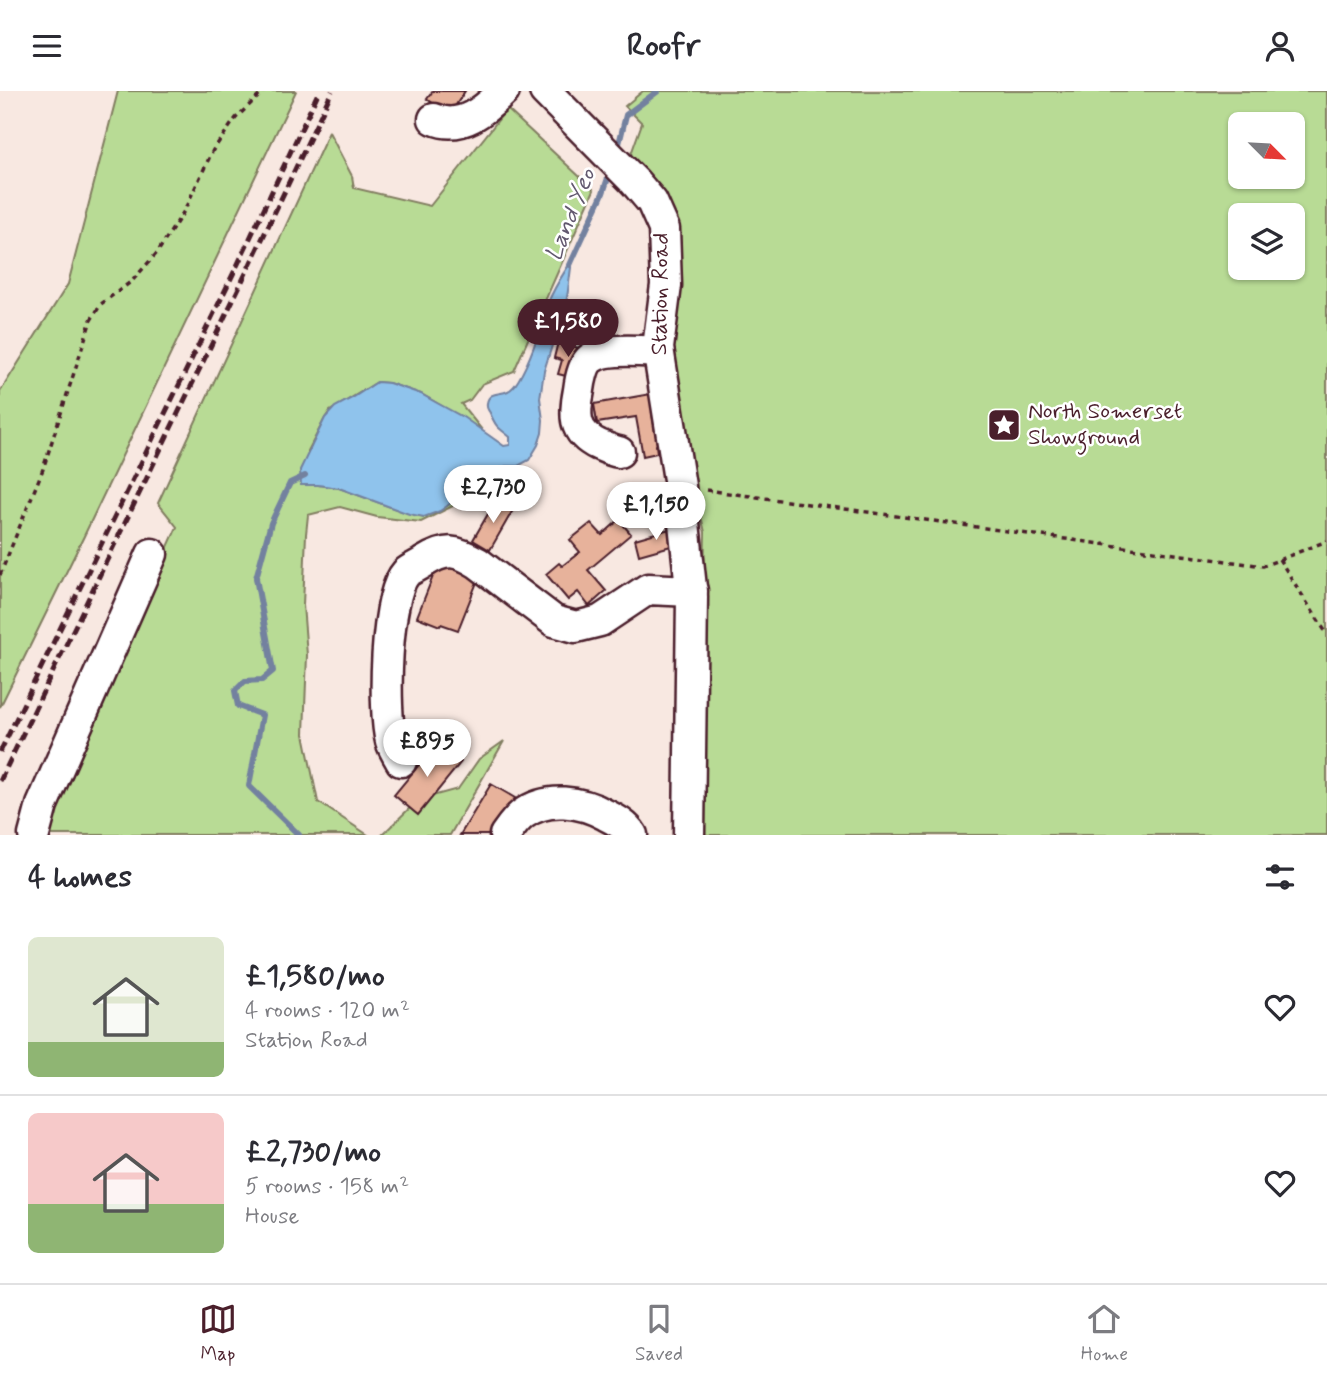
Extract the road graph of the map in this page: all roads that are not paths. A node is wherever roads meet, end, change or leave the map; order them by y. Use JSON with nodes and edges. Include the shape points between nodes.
{"nodes":[{"id":1,"x":504,"y":91,"type":"edge"},
{"id":2,"x":545,"y":91,"type":"edge"},
{"id":3,"x":434,"y":118,"type":"dead end"},
{"id":4,"x":658,"y":352,"type":"junction"},
{"id":5,"x":619,"y":452,"type":"dead end"},
{"id":6,"x":152,"y":554,"type":"dead end"},
{"id":7,"x":692,"y":591,"type":"junction"},
{"id":8,"x":401,"y":761,"type":"dead end"},
{"id":9,"x":33,"y":835,"type":"edge"},
{"id":10,"x":505,"y":835,"type":"edge"},
{"id":11,"x":632,"y":835,"type":"edge"},
{"id":12,"x":689,"y":835,"type":"edge"}],
"edges":[{"from":1,"to":3,"type":"street","via":[[465,120],[447,123]]},
{"from":2,"to":4,"type":"street","name":"Station Road","via":[[635,182],[652,202],[664,229],[666,285]]},
{"from":4,"to":5,"type":"street","via":[[598,355],[589,361],[580,382],[576,418],[581,432]]},
{"from":4,"to":7,"type":"street","name":"Station Road"},
{"from":6,"to":9,"type":"street"},
{"from":7,"to":8,"type":"street","via":[[648,589],[600,621],[576,627],[554,621],[466,555],[447,551],[430,559],[406,574],[396,593],[389,626],[386,695],[391,742]]},
{"from":7,"to":12,"type":"street","name":"Station Road"},
{"from":10,"to":11,"type":"street","via":[[522,815],[550,802],[594,808]]}]}
